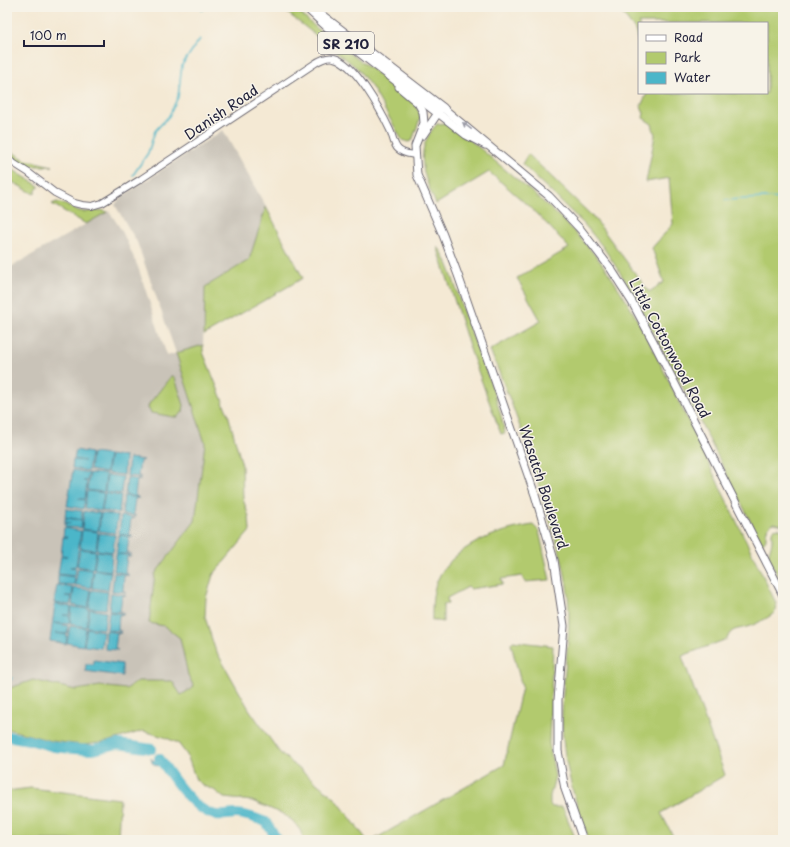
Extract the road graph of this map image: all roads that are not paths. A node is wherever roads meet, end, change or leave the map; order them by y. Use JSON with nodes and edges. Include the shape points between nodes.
{"nodes":[{"id":1,"x":306,"y":7,"type":"edge"},
{"id":2,"x":309,"y":7,"type":"edge"},
{"id":3,"x":389,"y":72,"type":"junction"},
{"id":4,"x":441,"y":110,"type":"junction"},
{"id":5,"x":415,"y":155,"type":"junction"},
{"id":6,"x":7,"y":159,"type":"edge"},
{"id":7,"x":783,"y":595,"type":"edge"},
{"id":8,"x":583,"y":840,"type":"edge"}],
"edges":[{"from":1,"to":3,"type":"main road","name":"Wasatch Boulevard","number":"SR 210","via":[[333,32]]},
{"from":2,"to":3,"type":"main road","name":"Wasatch Boulevard","number":"SR 210","via":[[337,26]]},
{"from":3,"to":4,"type":"main road","name":"Wasatch Boulevard","number":"SR 210","via":[[412,83]]},
{"from":3,"to":5,"type":"main road","name":"Wasatch Boulevard","via":[[418,103],[423,112],[424,123],[415,143]]},
{"from":4,"to":5,"type":"main road","name":"Wasatch Boulevard","via":[[423,134]]},
{"from":4,"to":7,"type":"main road","name":"Little Cottonwood Road","number":"SR 210","via":[[466,135],[489,146],[561,208],[592,243],[620,282]]},
{"from":5,"to":6,"type":"street","name":"Danish Road","via":[[403,153],[396,146],[380,109],[354,74],[341,61],[329,58],[314,64],[102,203],[92,206],[74,203],[55,193]]},
{"from":5,"to":8,"type":"main road","name":"Wasatch Boulevard","via":[[418,179],[458,275],[528,476],[554,560],[564,626],[558,700],[558,751],[565,789]]}]}
